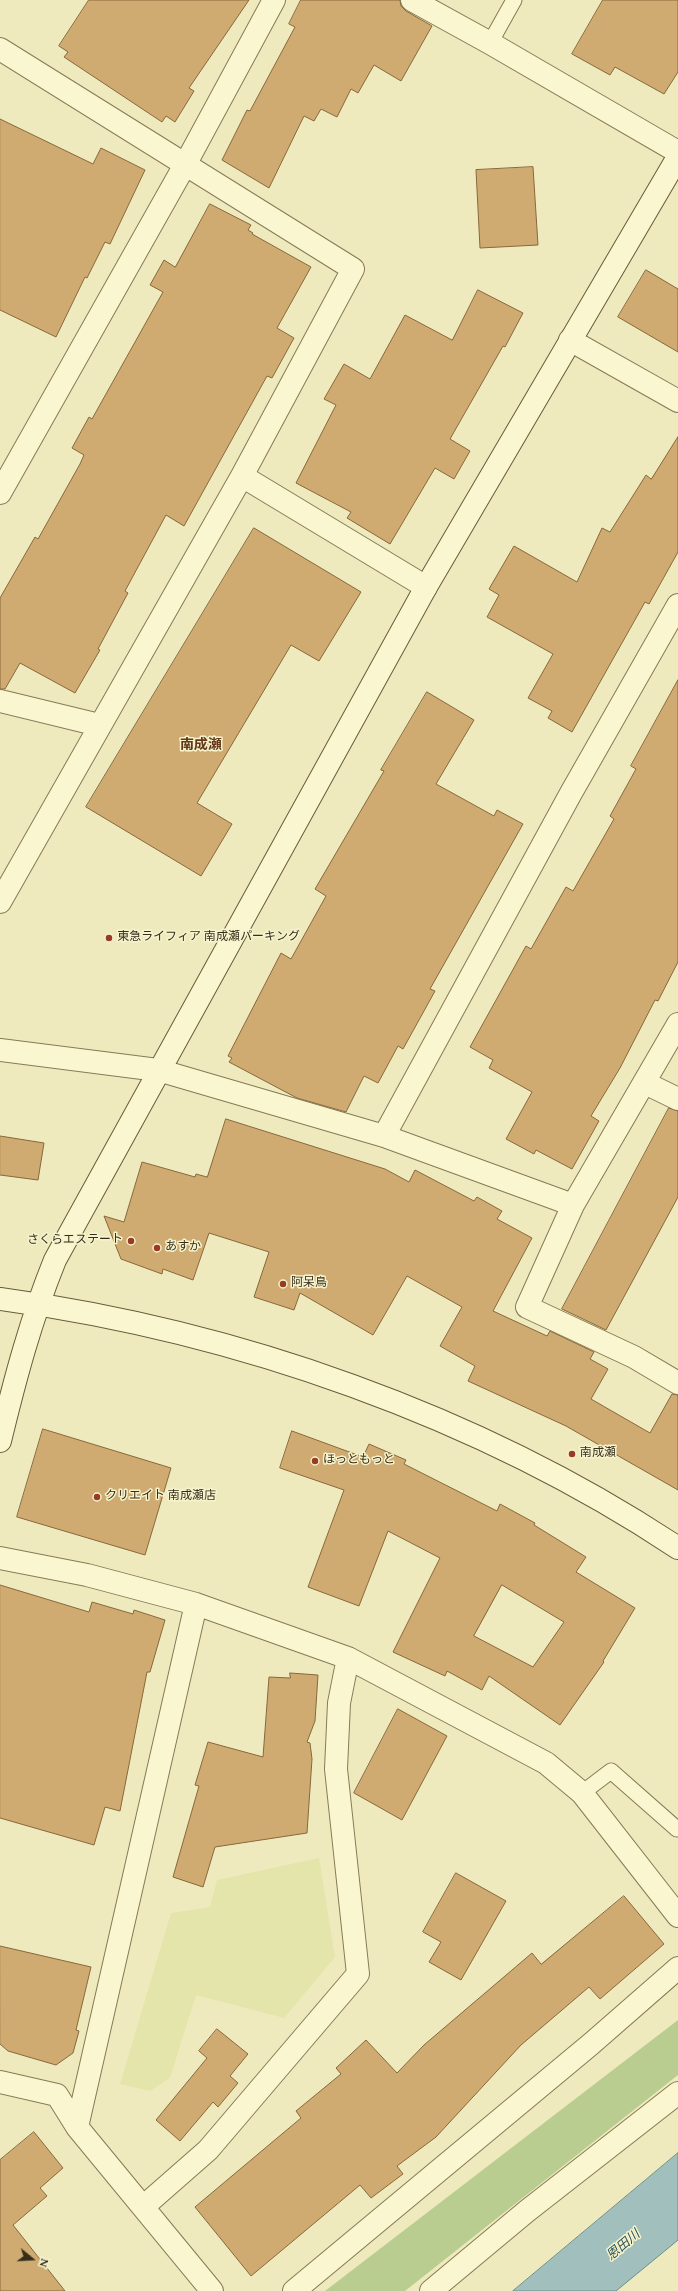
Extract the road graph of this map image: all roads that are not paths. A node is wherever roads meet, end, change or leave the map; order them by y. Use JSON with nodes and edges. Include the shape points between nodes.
{"nodes":[{"id":1,"x":274,"y":0,"type":"edge"},
{"id":2,"x":412,"y":0,"type":"edge"},
{"id":3,"x":514,"y":0,"type":"edge"},
{"id":4,"x":490,"y":43,"type":"junction"},
{"id":5,"x":0,"y":49,"type":"edge"},
{"id":6,"x":678,"y":152,"type":"edge"},
{"id":7,"x":678,"y":156,"type":"edge"},
{"id":8,"x":186,"y":163,"type":"junction"},
{"id":9,"x":570,"y":340,"type":"junction"},
{"id":10,"x":678,"y":401,"type":"edge"},
{"id":11,"x":242,"y":476,"type":"junction"},
{"id":12,"x":0,"y":493,"type":"edge"},
{"id":13,"x":426,"y":587,"type":"junction"},
{"id":14,"x":678,"y":605,"type":"edge"},
{"id":15,"x":0,"y":701,"type":"edge"},
{"id":16,"x":99,"y":725,"type":"junction"},
{"id":17,"x":0,"y":902,"type":"edge"},
{"id":18,"x":678,"y":1024,"type":"edge"},
{"id":19,"x":0,"y":1050,"type":"edge"},
{"id":20,"x":158,"y":1070,"type":"junction"},
{"id":21,"x":645,"y":1083,"type":"junction"},
{"id":22,"x":678,"y":1099,"type":"edge"},
{"id":23,"x":384,"y":1136,"type":"junction"},
{"id":24,"x":573,"y":1205,"type":"junction"},
{"id":25,"x":0,"y":1299,"type":"edge"},
{"id":26,"x":37,"y":1304,"type":"junction"},
{"id":27,"x":678,"y":1383,"type":"edge"},
{"id":28,"x":0,"y":1441,"type":"edge"},
{"id":29,"x":678,"y":1548,"type":"edge"},
{"id":30,"x":0,"y":1558,"type":"edge"},
{"id":31,"x":196,"y":1604,"type":"junction"},
{"id":32,"x":348,"y":1658,"type":"junction"},
{"id":33,"x":582,"y":1792,"type":"junction"},
{"id":34,"x":677,"y":1829,"type":"edge"},
{"id":35,"x":678,"y":1916,"type":"edge"},
{"id":36,"x":678,"y":1968,"type":"edge"},
{"id":37,"x":0,"y":2082,"type":"edge"},
{"id":38,"x":678,"y":2093,"type":"edge"},
{"id":39,"x":77,"y":2127,"type":"junction"},
{"id":40,"x":143,"y":2207,"type":"junction"},
{"id":41,"x":212,"y":2291,"type":"edge"},
{"id":42,"x":294,"y":2291,"type":"edge"},
{"id":43,"x":431,"y":2291,"type":"edge"}],
"edges":[{"from":1,"to":8,"type":"street"},
{"from":2,"to":4,"type":"street"},
{"from":3,"to":4,"type":"lane"},
{"from":4,"to":6,"type":"street"},
{"from":5,"to":8,"type":"street"},
{"from":7,"to":9,"type":"street"},
{"from":8,"to":11,"type":"street","via":[[353,269]]},
{"from":8,"to":12,"type":"street"},
{"from":9,"to":10,"type":"street"},
{"from":9,"to":13,"type":"street"},
{"from":11,"to":13,"type":"street"},
{"from":11,"to":16,"type":"street"},
{"from":13,"to":20,"type":"street"},
{"from":14,"to":23,"type":"street","via":[[571,793]]},
{"from":15,"to":16,"type":"street"},
{"from":16,"to":17,"type":"street"},
{"from":18,"to":21,"type":"street"},
{"from":19,"to":20,"type":"street"},
{"from":20,"to":23,"type":"street"},
{"from":20,"to":26,"type":"street","via":[[55,1260]]},
{"from":21,"to":22,"type":"street"},
{"from":21,"to":24,"type":"street"},
{"from":23,"to":24,"type":"street"},
{"from":24,"to":27,"type":"street","via":[[527,1307],[634,1357]]},
{"from":25,"to":26,"type":"street"},
{"from":26,"to":28,"type":"street","via":[[18,1364]]},
{"from":26,"to":29,"type":"street","via":[[190,1337],[344,1381],[433,1417],[555,1474]]},
{"from":30,"to":31,"type":"street","via":[[87,1575]]},
{"from":31,"to":32,"type":"street"},
{"from":31,"to":39,"type":"street"},
{"from":32,"to":33,"type":"street","via":[[546,1763]]},
{"from":32,"to":40,"type":"street","via":[[339,1703],[336,1769],[358,1974],[208,2150]]},
{"from":33,"to":34,"type":"lane","via":[[611,1771]]},
{"from":33,"to":35,"type":"street"},
{"from":36,"to":42,"type":"street","via":[[591,2044]]},
{"from":37,"to":39,"type":"street","via":[[57,2095]]},
{"from":38,"to":43,"type":"street"},
{"from":39,"to":40,"type":"street"},
{"from":40,"to":41,"type":"street"}]}
